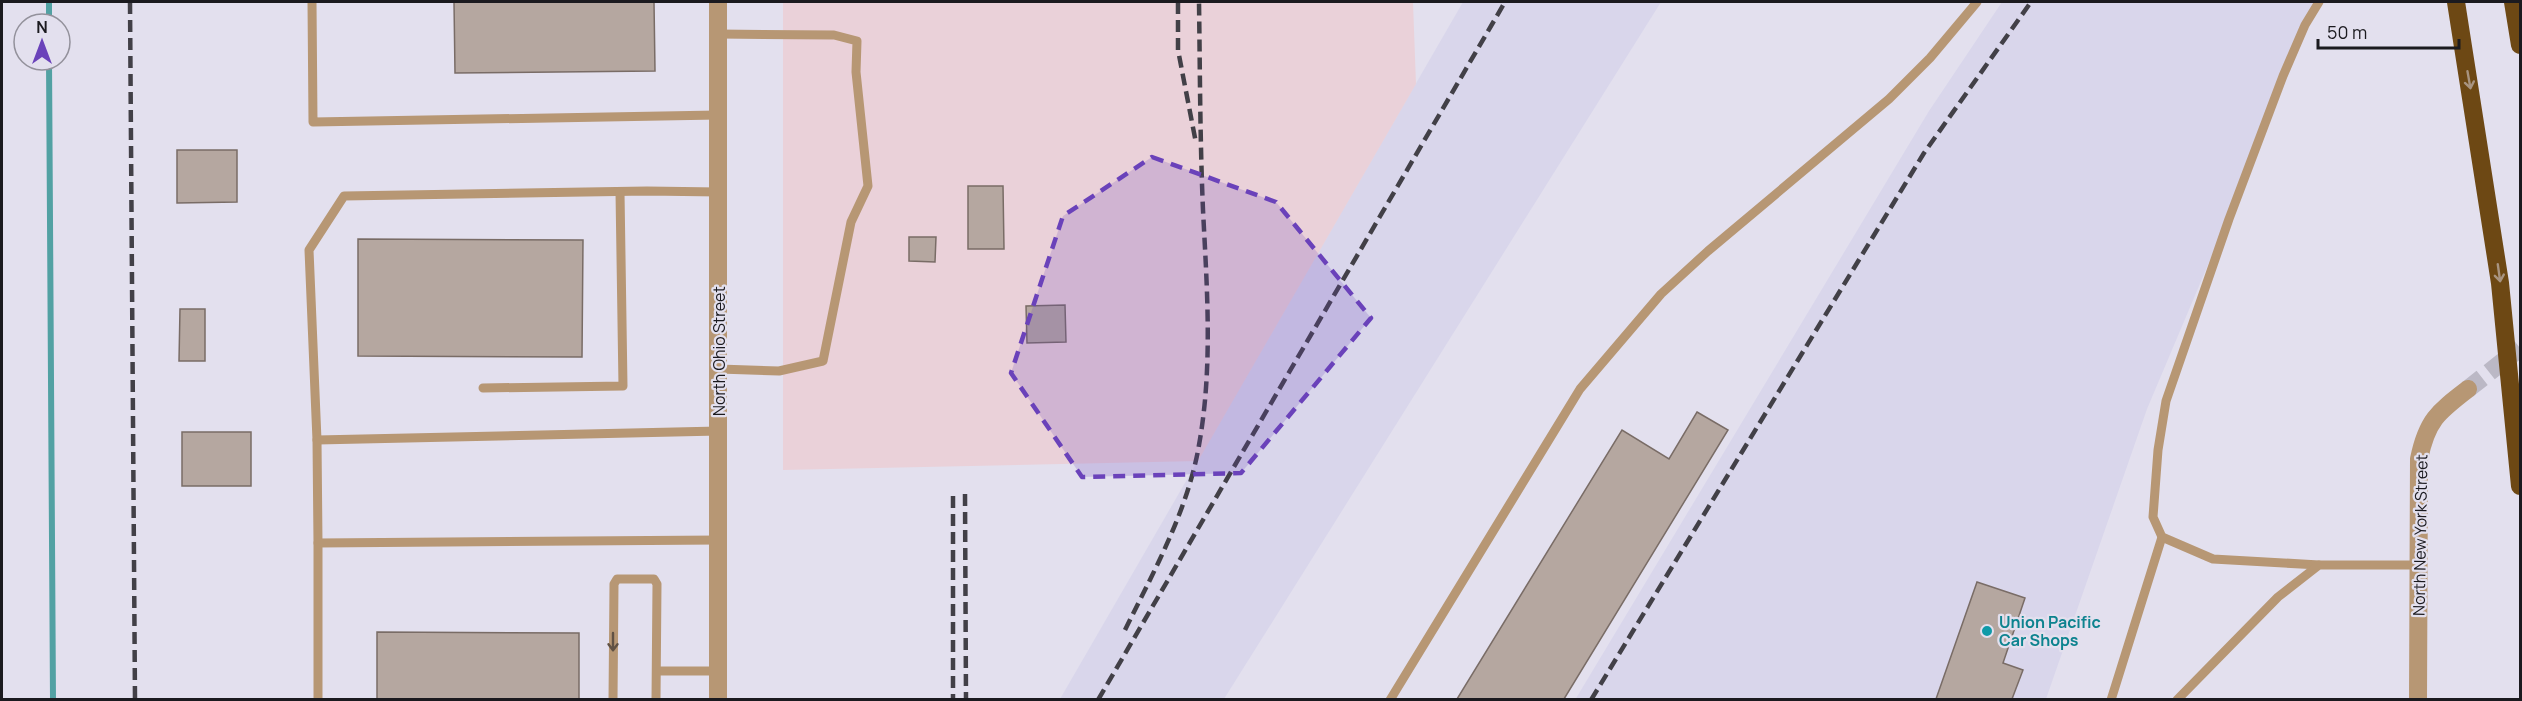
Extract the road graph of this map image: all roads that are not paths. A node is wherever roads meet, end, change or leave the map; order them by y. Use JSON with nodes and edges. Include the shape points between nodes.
{"nodes":[{"id":1,"x":312,"y":2,"type":"edge"},
{"id":2,"x":718,"y":2,"type":"edge"},
{"id":3,"x":1968,"y":2,"type":"edge"},
{"id":4,"x":1977,"y":2,"type":"edge"},
{"id":5,"x":2319,"y":2,"type":"edge"},
{"id":6,"x":2456,"y":2,"type":"edge"},
{"id":7,"x":2513,"y":2,"type":"edge"},
{"id":8,"x":1968,"y":12,"type":"junction"},
{"id":9,"x":718,"y":34,"type":"junction"},
{"id":10,"x":2520,"y":45,"type":"edge"},
{"id":11,"x":718,"y":115,"type":"junction"},
{"id":12,"x":621,"y":192,"type":"junction"},
{"id":13,"x":718,"y":192,"type":"junction"},
{"id":14,"x":719,"y":369,"type":"junction"},
{"id":15,"x":483,"y":388,"type":"dead end"},
{"id":16,"x":2468,"y":388,"type":"tunnel mouth"},
{"id":17,"x":719,"y":431,"type":"junction"},
{"id":18,"x":317,"y":440,"type":"junction"},
{"id":19,"x":2520,"y":486,"type":"edge"},
{"id":20,"x":2162,"y":537,"type":"junction"},
{"id":21,"x":719,"y":540,"type":"junction"},
{"id":22,"x":318,"y":543,"type":"junction"},
{"id":23,"x":2319,"y":565,"type":"junction"},
{"id":24,"x":2419,"y":565,"type":"junction"},
{"id":25,"x":657,"y":670,"type":"junction"},
{"id":26,"x":718,"y":670,"type":"junction"},
{"id":27,"x":318,"y":699,"type":"edge"},
{"id":28,"x":613,"y":699,"type":"edge"},
{"id":29,"x":656,"y":699,"type":"edge"},
{"id":30,"x":718,"y":699,"type":"edge"},
{"id":31,"x":1390,"y":699,"type":"edge"},
{"id":32,"x":2111,"y":699,"type":"edge"},
{"id":33,"x":2177,"y":699,"type":"edge"},
{"id":34,"x":2418,"y":699,"type":"edge"}],
"edges":[{"from":1,"to":11,"type":"lane","via":[[313,122]]},
{"from":2,"to":9,"type":"street","name":"North Ohio Street"},
{"from":3,"to":8,"type":"lane"},
{"from":4,"to":8,"type":"lane"},
{"from":5,"to":20,"type":"lane","via":[[2283,76],[2166,401],[2153,517]]},
{"from":6,"to":19,"type":"highway","one_way":true,"via":[[2500,283]]},
{"from":7,"to":10,"type":"highway"},
{"from":8,"to":31,"type":"lane","via":[[1889,99],[1661,294],[1580,389]]},
{"from":9,"to":11,"type":"street","name":"North Ohio Street"},
{"from":9,"to":14,"type":"lane","via":[[834,35],[857,41],[856,72],[868,186],[851,222],[823,361],[779,371]]},
{"from":11,"to":13,"type":"street","name":"North Ohio Street"},
{"from":12,"to":13,"type":"lane"},
{"from":12,"to":15,"type":"lane","via":[[623,386]]},
{"from":12,"to":18,"type":"lane","via":[[344,196],[309,250]]},
{"from":13,"to":14,"type":"street","name":"North Ohio Street"},
{"from":14,"to":17,"type":"street","name":"North Ohio Street"},
{"from":16,"to":24,"type":"street","name":"North New York Street","via":[[2438,412],[2424,435],[2419,459]]},
{"from":17,"to":18,"type":"lane"},
{"from":17,"to":21,"type":"street","name":"North Ohio Street"},
{"from":18,"to":22,"type":"lane"},
{"from":20,"to":23,"type":"lane","via":[[2213,559]]},
{"from":20,"to":32,"type":"lane"},
{"from":21,"to":22,"type":"lane"},
{"from":21,"to":26,"type":"street","name":"North Ohio Street"},
{"from":22,"to":27,"type":"lane"},
{"from":23,"to":24,"type":"lane"},
{"from":23,"to":33,"type":"lane","via":[[2278,597]]},
{"from":24,"to":34,"type":"street","name":"North New York Street"},
{"from":25,"to":26,"type":"lane"},
{"from":25,"to":28,"type":"lane","one_way":true,"via":[[657,584],[654,579],[617,579]]},
{"from":25,"to":29,"type":"lane"},
{"from":26,"to":30,"type":"street","name":"North Ohio Street"}]}
